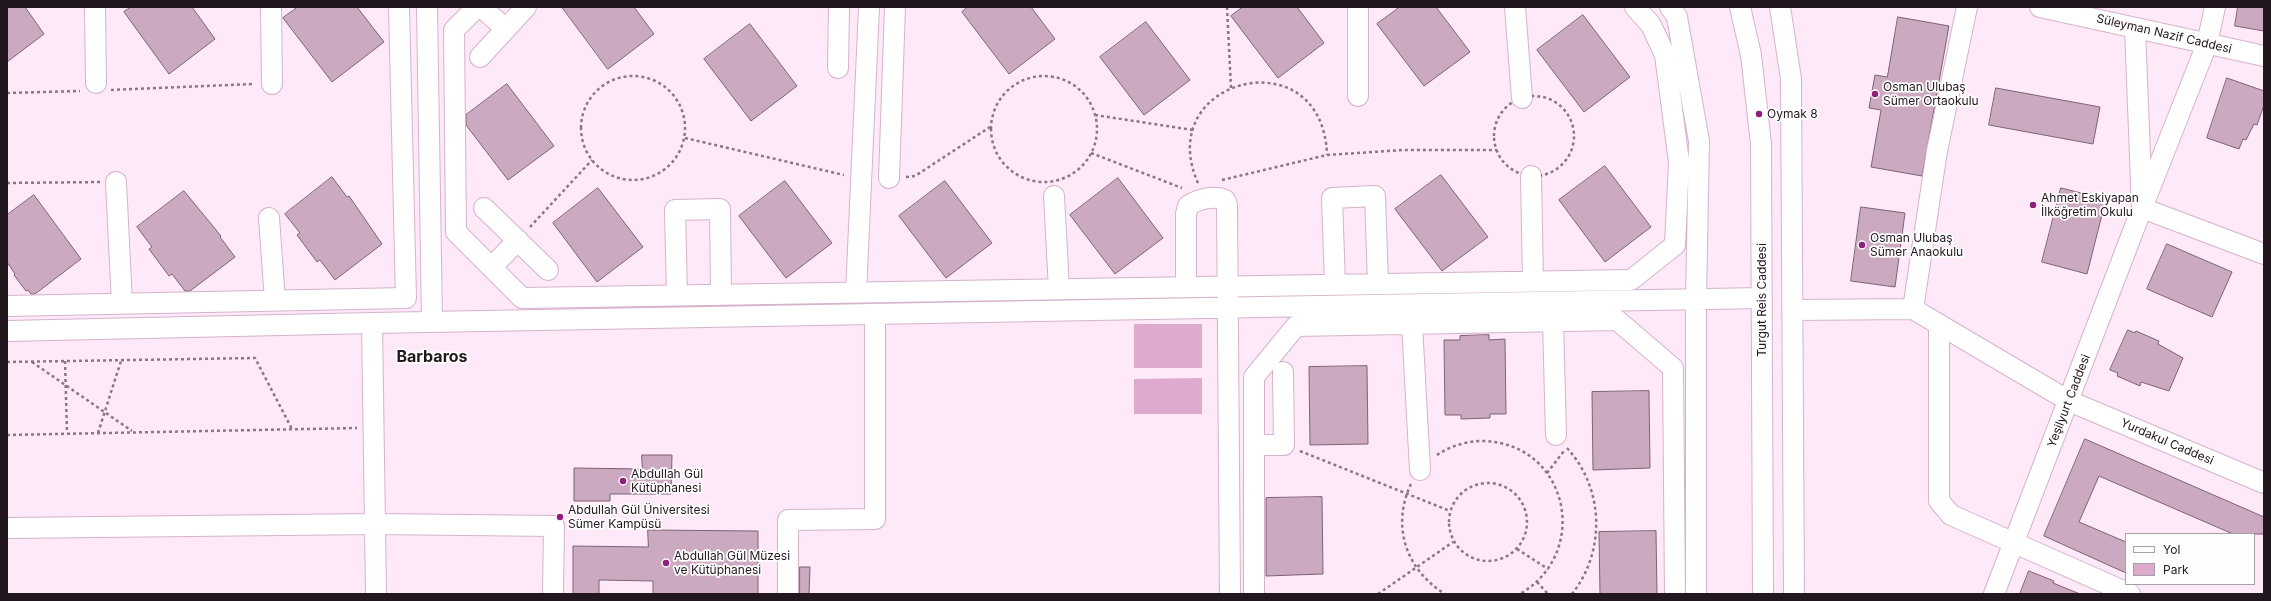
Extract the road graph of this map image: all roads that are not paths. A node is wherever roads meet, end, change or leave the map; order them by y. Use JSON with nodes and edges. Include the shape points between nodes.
{"nodes":[{"id":1,"x":95,"y":7,"type":"edge"},
{"id":2,"x":271,"y":7,"type":"edge"},
{"id":3,"x":399,"y":7,"type":"edge"},
{"id":4,"x":427,"y":7,"type":"edge"},
{"id":5,"x":476,"y":7,"type":"edge"},
{"id":6,"x":481,"y":7,"type":"edge"},
{"id":7,"x":526,"y":7,"type":"edge"},
{"id":8,"x":839,"y":7,"type":"edge"},
{"id":9,"x":869,"y":7,"type":"edge"},
{"id":10,"x":895,"y":7,"type":"edge"},
{"id":11,"x":1358,"y":7,"type":"edge"},
{"id":12,"x":1515,"y":7,"type":"edge"},
{"id":13,"x":1635,"y":7,"type":"edge"},
{"id":14,"x":1670,"y":7,"type":"edge"},
{"id":15,"x":1740,"y":7,"type":"edge"},
{"id":16,"x":1780,"y":7,"type":"edge"},
{"id":17,"x":1967,"y":7,"type":"edge"},
{"id":18,"x":2040,"y":7,"type":"edge"},
{"id":19,"x":2215,"y":7,"type":"edge"},
{"id":20,"x":2092,"y":12,"type":"edge"},
{"id":21,"x":2135,"y":28,"type":"junction"},
{"id":22,"x":506,"y":29,"type":"junction"},
{"id":23,"x":2206,"y":44,"type":"junction"},
{"id":24,"x":2264,"y":56,"type":"edge"},
{"id":25,"x":480,"y":57,"type":"dead end"},
{"id":26,"x":838,"y":68,"type":"dead end"},
{"id":27,"x":272,"y":84,"type":"road end"},
{"id":28,"x":96,"y":88,"type":"road end"},
{"id":29,"x":1358,"y":96,"type":"dead end"},
{"id":30,"x":1522,"y":98,"type":"road end"},
{"id":31,"x":864,"y":131,"type":"junction"},
{"id":32,"x":891,"y":132,"type":"junction"},
{"id":33,"x":1531,"y":176,"type":"road end"},
{"id":34,"x":889,"y":178,"type":"road end"},
{"id":35,"x":116,"y":182,"type":"road end"},
{"id":36,"x":404,"y":189,"type":"junction"},
{"id":37,"x":430,"y":190,"type":"junction"},
{"id":38,"x":1054,"y":196,"type":"dead end"},
{"id":39,"x":484,"y":208,"type":"dead end"},
{"id":40,"x":2142,"y":208,"type":"junction"},
{"id":41,"x":269,"y":218,"type":"dead end"},
{"id":42,"x":518,"y":240,"type":"junction"},
{"id":43,"x":2264,"y":254,"type":"edge"},
{"id":44,"x":492,"y":267,"type":"junction"},
{"id":45,"x":548,"y":270,"type":"dead end"},
{"id":46,"x":1533,"y":282,"type":"junction"},
{"id":47,"x":1378,"y":284,"type":"junction"},
{"id":48,"x":1229,"y":285,"type":"junction"},
{"id":49,"x":1335,"y":285,"type":"junction"},
{"id":50,"x":1186,"y":287,"type":"junction"},
{"id":51,"x":1059,"y":289,"type":"junction"},
{"id":52,"x":856,"y":293,"type":"junction"},
{"id":53,"x":677,"y":295,"type":"junction"},
{"id":54,"x":721,"y":295,"type":"junction"},
{"id":55,"x":1762,"y":298,"type":"junction"},
{"id":56,"x":275,"y":300,"type":"junction"},
{"id":57,"x":1696,"y":300,"type":"junction"},
{"id":58,"x":122,"y":303,"type":"junction"},
{"id":59,"x":7,"y":306,"type":"edge"},
{"id":60,"x":1228,"y":308,"type":"junction"},
{"id":61,"x":1913,"y":309,"type":"junction"},
{"id":62,"x":1793,"y":310,"type":"junction"},
{"id":63,"x":875,"y":314,"type":"junction"},
{"id":64,"x":1554,"y":321,"type":"junction"},
{"id":65,"x":432,"y":322,"type":"junction"},
{"id":66,"x":372,"y":323,"type":"junction"},
{"id":67,"x":1412,"y":324,"type":"junction"},
{"id":68,"x":1939,"y":324,"type":"junction"},
{"id":69,"x":7,"y":331,"type":"edge"},
{"id":70,"x":1283,"y":372,"type":"dead end"},
{"id":71,"x":2069,"y":401,"type":"junction"},
{"id":72,"x":1561,"y":441,"type":"road end"},
{"id":73,"x":1254,"y":445,"type":"junction"},
{"id":74,"x":1420,"y":470,"type":"road end"},
{"id":75,"x":2264,"y":483,"type":"edge"},
{"id":76,"x":375,"y":524,"type":"junction"},
{"id":77,"x":7,"y":528,"type":"edge"},
{"id":78,"x":2014,"y":543,"type":"junction"},
{"id":79,"x":376,"y":594,"type":"edge"},
{"id":80,"x":553,"y":594,"type":"edge"},
{"id":81,"x":788,"y":594,"type":"edge"},
{"id":82,"x":1230,"y":594,"type":"edge"},
{"id":83,"x":1254,"y":594,"type":"edge"},
{"id":84,"x":1675,"y":594,"type":"edge"},
{"id":85,"x":1696,"y":594,"type":"edge"},
{"id":86,"x":1763,"y":594,"type":"edge"},
{"id":87,"x":1794,"y":594,"type":"edge"},
{"id":88,"x":1994,"y":594,"type":"edge"},
{"id":89,"x":2130,"y":594,"type":"edge"}],
"edges":[{"from":1,"to":28,"type":"street"},
{"from":2,"to":27,"type":"street"},
{"from":3,"to":36,"type":"street"},
{"from":4,"to":37,"type":"street"},
{"from":5,"to":44,"type":"street","via":[[454,30],[456,232]]},
{"from":6,"to":22,"type":"street"},
{"from":7,"to":22,"type":"street"},
{"from":8,"to":26,"type":"street"},
{"from":9,"to":31,"type":"street"},
{"from":10,"to":32,"type":"street"},
{"from":11,"to":29,"type":"street"},
{"from":12,"to":30,"type":"street"},
{"from":13,"to":46,"type":"street","via":[[1651,25],[1664,55],[1679,162],[1675,245],[1631,280]]},
{"from":14,"to":57,"type":"street","via":[[1677,17],[1698,141]]},
{"from":15,"to":55,"type":"street","name":"Turgut Reis Caddesi","via":[[1751,55],[1759,114]]},
{"from":16,"to":62,"type":"street","via":[[1791,78]]},
{"from":17,"to":61,"type":"street","via":[[1937,151]]},
{"from":18,"to":20,"type":"street","name":"Süleyman Nazif Caddesi"},
{"from":19,"to":23,"type":"street","name":"Yeşilyurt Caddesi"},
{"from":20,"to":21,"type":"street","name":"Süleyman Nazif Caddesi"},
{"from":21,"to":23,"type":"street","name":"Süleyman Nazif Caddesi"},
{"from":21,"to":40,"type":"street"},
{"from":22,"to":25,"type":"street"},
{"from":23,"to":24,"type":"street","name":"Süleyman Nazif Caddesi"},
{"from":23,"to":40,"type":"street","name":"Yeşilyurt Caddesi"},
{"from":31,"to":32,"type":"street"},
{"from":31,"to":52,"type":"street"},
{"from":32,"to":34,"type":"street"},
{"from":33,"to":46,"type":"street"},
{"from":35,"to":58,"type":"street"},
{"from":36,"to":37,"type":"street"},
{"from":36,"to":56,"type":"street","via":[[406,298]]},
{"from":37,"to":65,"type":"street"},
{"from":38,"to":51,"type":"street"},
{"from":39,"to":42,"type":"street"},
{"from":40,"to":43,"type":"street"},
{"from":40,"to":71,"type":"street","name":"Yeşilyurt Caddesi"},
{"from":41,"to":56,"type":"street"},
{"from":42,"to":44,"type":"street"},
{"from":42,"to":45,"type":"street"},
{"from":44,"to":53,"type":"street","via":[[522,298]]},
{"from":46,"to":47,"type":"street"},
{"from":47,"to":49,"type":"street"},
{"from":47,"to":49,"type":"street","via":[[1375,196],[1332,198]]},
{"from":48,"to":49,"type":"street"},
{"from":48,"to":50,"type":"street"},
{"from":48,"to":50,"type":"street","via":[[1227,205],[1220,197],[1194,202],[1188,206]]},
{"from":48,"to":60,"type":"street"},
{"from":50,"to":51,"type":"street"},
{"from":51,"to":52,"type":"street"},
{"from":52,"to":54,"type":"street"},
{"from":53,"to":54,"type":"street"},
{"from":53,"to":54,"type":"street","via":[[675,210],[720,208]]},
{"from":55,"to":57,"type":"street"},
{"from":55,"to":86,"type":"street","name":"Turgut Reis Caddesi"},
{"from":56,"to":58,"type":"street"},
{"from":57,"to":60,"type":"street"},
{"from":57,"to":85,"type":"street"},
{"from":58,"to":59,"type":"street"},
{"from":60,"to":63,"type":"street"},
{"from":60,"to":82,"type":"street"},
{"from":61,"to":62,"type":"street"},
{"from":61,"to":68,"type":"street","name":"Yurdakul Caddesi"},
{"from":62,"to":87,"type":"street"},
{"from":63,"to":65,"type":"street"},
{"from":63,"to":81,"type":"street","via":[[875,519],[788,520]]},
{"from":64,"to":67,"type":"street"},
{"from":64,"to":72,"type":"street"},
{"from":64,"to":84,"type":"street","via":[[1617,320],[1673,368]]},
{"from":65,"to":66,"type":"street"},
{"from":66,"to":69,"type":"street"},
{"from":66,"to":76,"type":"street"},
{"from":67,"to":73,"type":"street","via":[[1296,326],[1254,377]]},
{"from":67,"to":74,"type":"street"},
{"from":68,"to":71,"type":"street","name":"Yurdakul Caddesi"},
{"from":68,"to":78,"type":"street","via":[[1939,501],[1951,515]]},
{"from":70,"to":73,"type":"street","via":[[1284,445]]},
{"from":71,"to":75,"type":"street","name":"Yurdakul Caddesi"},
{"from":71,"to":78,"type":"street","name":"Yeşilyurt Caddesi"},
{"from":73,"to":83,"type":"street"},
{"from":76,"to":77,"type":"street"},
{"from":76,"to":79,"type":"street"},
{"from":76,"to":80,"type":"street","via":[[554,526]]},
{"from":78,"to":88,"type":"street","name":"Yeşilyurt Caddesi"},
{"from":78,"to":89,"type":"street"}]}
